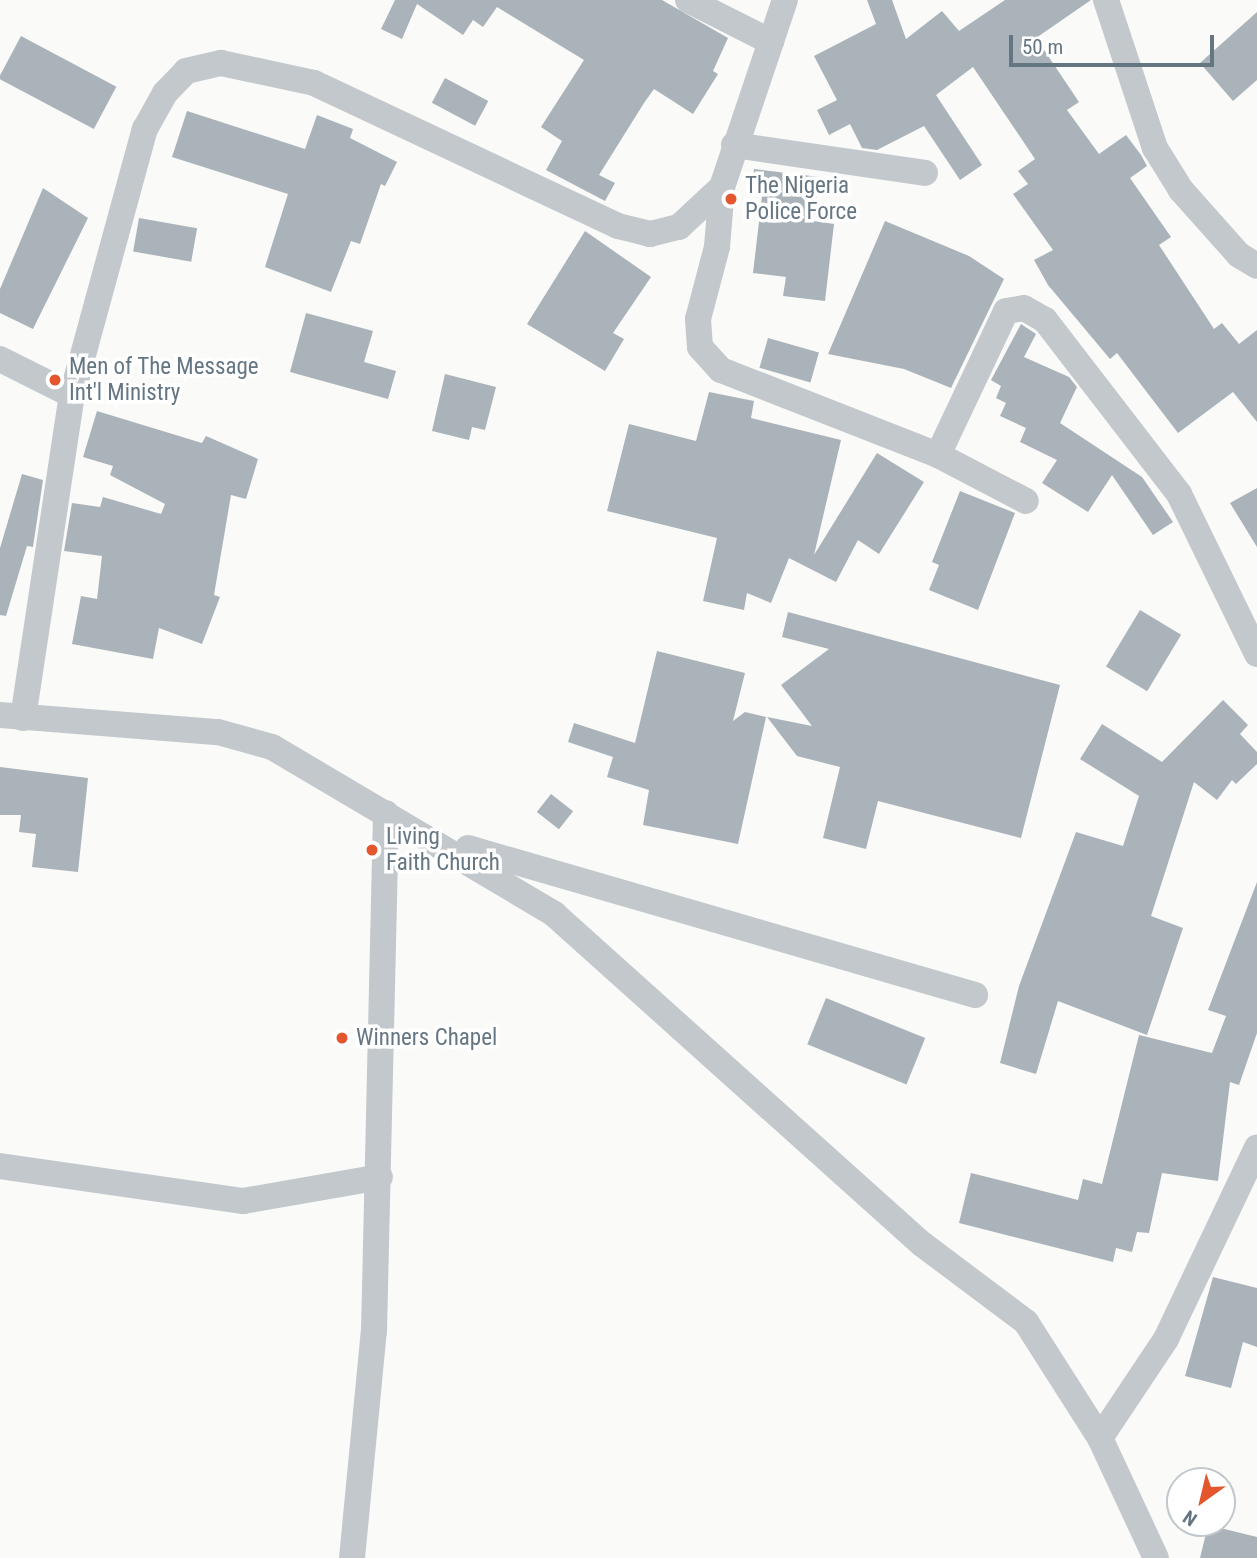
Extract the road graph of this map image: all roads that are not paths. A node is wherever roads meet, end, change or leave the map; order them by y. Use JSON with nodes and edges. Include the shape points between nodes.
{"nodes":[{"id":1,"x":688,"y":0,"type":"edge"},
{"id":2,"x":785,"y":0,"type":"edge"},
{"id":3,"x":1106,"y":0,"type":"edge"},
{"id":4,"x":771,"y":43,"type":"junction"},
{"id":5,"x":734,"y":145,"type":"junction"},
{"id":6,"x":925,"y":173,"type":"dead end"},
{"id":7,"x":722,"y":187,"type":"junction"},
{"id":8,"x":1257,"y":267,"type":"edge"},
{"id":9,"x":0,"y":359,"type":"edge"},
{"id":10,"x":72,"y":395,"type":"junction"},
{"id":11,"x":938,"y":455,"type":"junction"},
{"id":12,"x":1026,"y":501,"type":"dead end"},
{"id":13,"x":1257,"y":654,"type":"edge"},
{"id":14,"x":12,"y":717,"type":"edge"},
{"id":15,"x":386,"y":813,"type":"junction"},
{"id":16,"x":426,"y":835,"type":"junction"},
{"id":17,"x":975,"y":995,"type":"dead end"},
{"id":18,"x":1257,"y":1147,"type":"edge"},
{"id":19,"x":0,"y":1166,"type":"edge"},
{"id":20,"x":380,"y":1177,"type":"junction"},
{"id":21,"x":1100,"y":1438,"type":"junction"},
{"id":22,"x":352,"y":1558,"type":"edge"},
{"id":23,"x":1156,"y":1558,"type":"edge"}],
"edges":[{"from":1,"to":4,"type":"street"},
{"from":2,"to":4,"type":"street"},
{"from":3,"to":8,"type":"street","via":[[1155,148],[1181,190],[1239,255]]},
{"from":4,"to":5,"type":"street"},
{"from":5,"to":6,"type":"street"},
{"from":5,"to":7,"type":"street"},
{"from":7,"to":10,"type":"street","via":[[679,227],[650,233],[618,226],[314,83],[221,63],[186,71],[164,93],[145,128]]},
{"from":7,"to":11,"type":"street","via":[[717,247],[698,319],[699,347],[721,370]]},
{"from":9,"to":10,"type":"street"},
{"from":10,"to":14,"type":"street"},
{"from":11,"to":12,"type":"street"},
{"from":11,"to":13,"type":"street","via":[[1006,311],[1024,308],[1045,320],[1179,494]]},
{"from":14,"to":15,"type":"street","via":[[218,732],[272,747]]},
{"from":15,"to":16,"type":"street"},
{"from":15,"to":20,"type":"street"},
{"from":16,"to":17,"type":"street"},
{"from":16,"to":21,"type":"street","via":[[555,914],[922,1244],[1026,1322]]},
{"from":18,"to":21,"type":"street","via":[[1166,1339]]},
{"from":19,"to":20,"type":"street","via":[[243,1201]]},
{"from":20,"to":22,"type":"street","via":[[374,1331]]},
{"from":21,"to":23,"type":"street"}]}
